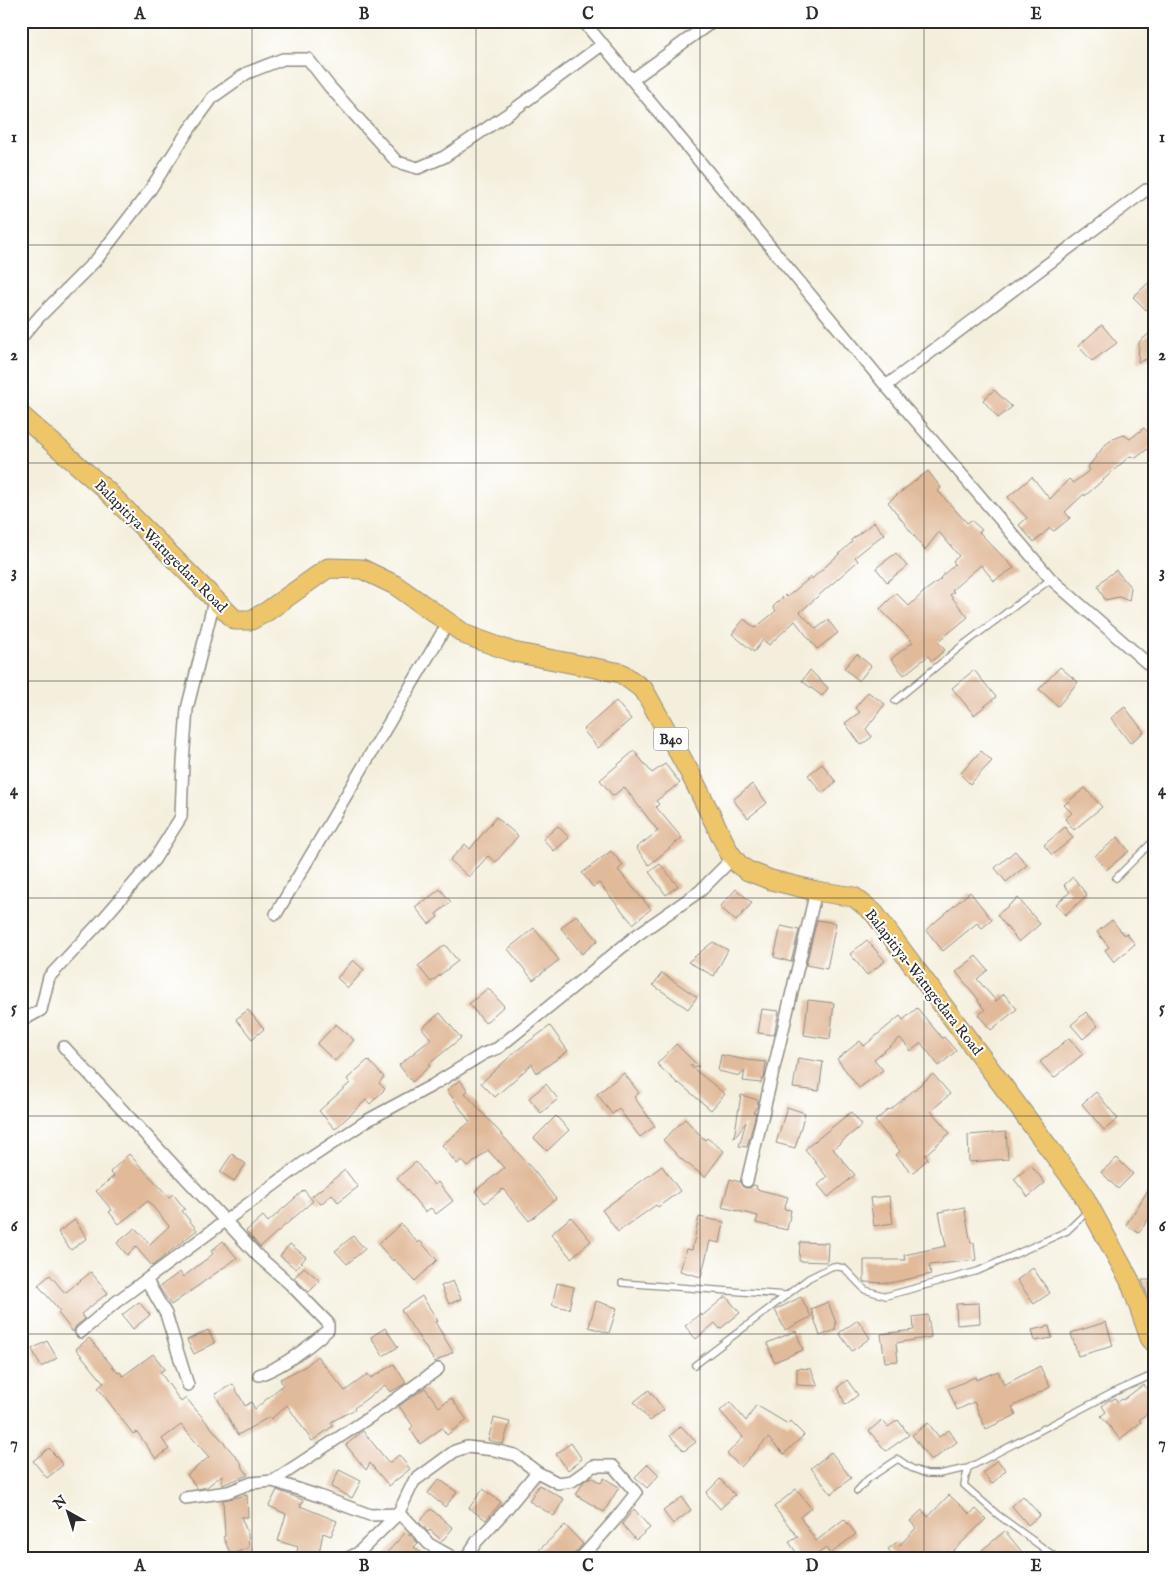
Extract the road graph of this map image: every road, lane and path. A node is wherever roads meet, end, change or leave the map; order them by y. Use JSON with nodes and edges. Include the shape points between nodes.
{"nodes":[{"id":1,"x":583,"y":21,"type":"edge"},
{"id":2,"x":714,"y":21,"type":"edge"},
{"id":3,"x":603,"y":44,"type":"junction"},
{"id":4,"x":632,"y":80,"type":"junction"},
{"id":5,"x":1146,"y":190,"type":"dead end"},
{"id":6,"x":21,"y":338,"type":"edge"},
{"id":7,"x":886,"y":386,"type":"junction"},
{"id":8,"x":21,"y":415,"type":"edge"},
{"id":9,"x":1051,"y":579,"type":"junction"},
{"id":10,"x":214,"y":601,"type":"junction"},
{"id":11,"x":448,"y":623,"type":"junction"},
{"id":12,"x":1155,"y":670,"type":"edge"},
{"id":13,"x":895,"y":701,"type":"dead end"},
{"id":14,"x":1155,"y":839,"type":"edge"},
{"id":15,"x":732,"y":859,"type":"junction"},
{"id":16,"x":1116,"y":878,"type":"dead end"},
{"id":17,"x":816,"y":890,"type":"junction"},
{"id":18,"x":276,"y":914,"type":"dead end"},
{"id":19,"x":21,"y":1021,"type":"edge"},
{"id":20,"x":64,"y":1047,"type":"dead end"},
{"id":21,"x":747,"y":1181,"type":"dead end"},
{"id":22,"x":1091,"y":1208,"type":"junction"},
{"id":23,"x":225,"y":1221,"type":"junction"},
{"id":24,"x":147,"y":1281,"type":"junction"},
{"id":25,"x":622,"y":1283,"type":"dead end"},
{"id":26,"x":785,"y":1295,"type":"junction"},
{"id":27,"x":81,"y":1332,"type":"dead end"},
{"id":28,"x":1155,"y":1344,"type":"edge"},
{"id":29,"x":695,"y":1365,"type":"dead end"},
{"id":30,"x":438,"y":1369,"type":"dead end"},
{"id":31,"x":1155,"y":1374,"type":"edge"},
{"id":32,"x":259,"y":1375,"type":"dead end"},
{"id":33,"x":188,"y":1385,"type":"dead end"},
{"id":34,"x":968,"y":1468,"type":"junction"},
{"id":35,"x":537,"y":1472,"type":"junction"},
{"id":36,"x":273,"y":1482,"type":"junction"},
{"id":37,"x":857,"y":1490,"type":"dead end"},
{"id":38,"x":185,"y":1498,"type":"dead end"},
{"id":39,"x":398,"y":1514,"type":"junction"},
{"id":40,"x":348,"y":1558,"type":"edge"},
{"id":41,"x":454,"y":1558,"type":"edge"},
{"id":42,"x":466,"y":1558,"type":"edge"},
{"id":43,"x":581,"y":1558,"type":"edge"},
{"id":44,"x":1057,"y":1558,"type":"edge"}],
"edges":[{"from":1,"to":3,"type":"street"},
{"from":2,"to":4,"type":"street"},
{"from":3,"to":4,"type":"street"},
{"from":3,"to":6,"type":"street","via":[[444,157],[418,168],[397,162],[308,59],[283,59],[247,73],[213,97],[148,193],[96,259]]},
{"from":4,"to":7,"type":"street"},
{"from":5,"to":7,"type":"street"},
{"from":7,"to":9,"type":"street"},
{"from":8,"to":10,"type":"main road","name":"Balapitiya-Watugedara Road","number":"B40","via":[[106,490]]},
{"from":9,"to":12,"type":"street"},
{"from":9,"to":13,"type":"lane","via":[[958,648]]},
{"from":10,"to":11,"type":"main road","name":"Balapitiya-Watugedara Road","number":"B40","via":[[235,620],[251,620],[328,568],[362,569],[395,585]]},
{"from":10,"to":19,"type":"street","via":[[187,709],[181,817],[154,860],[49,976],[41,1010]]},
{"from":11,"to":15,"type":"main road","name":"Balapitiya-Watugedara Road","number":"B40","via":[[466,635],[513,652],[621,673],[644,690]]},
{"from":11,"to":18,"type":"street"},
{"from":14,"to":16,"type":"lane"},
{"from":15,"to":17,"type":"main road","name":"Balapitiya-Watugedara Road","number":"B40","via":[[748,871],[771,880]]},
{"from":15,"to":23,"type":"street","via":[[700,891],[637,935],[498,1048],[368,1120]]},
{"from":17,"to":21,"type":"street"},
{"from":17,"to":22,"type":"main road","name":"Balapitiya-Watugedara Road","number":"B40","via":[[854,897],[874,913],[1065,1168]]},
{"from":20,"to":23,"type":"street"},
{"from":22,"to":26,"type":"lane","via":[[1067,1231],[978,1271],[886,1296],[865,1290],[844,1268],[833,1266]]},
{"from":22,"to":28,"type":"main road","name":"Balapitiya-Watugedara Road","number":"B40","via":[[1130,1281]]},
{"from":23,"to":24,"type":"street"},
{"from":23,"to":32,"type":"street","via":[[328,1323],[328,1330],[304,1350],[275,1369]]},
{"from":24,"to":27,"type":"street"},
{"from":24,"to":33,"type":"street","via":[[166,1314]]},
{"from":25,"to":26,"type":"lane"},
{"from":26,"to":29,"type":"lane"},
{"from":30,"to":36,"type":"street"},
{"from":31,"to":34,"type":"lane","via":[[1112,1392]]},
{"from":34,"to":37,"type":"lane","via":[[927,1474],[898,1459]]},
{"from":34,"to":44,"type":"lane","via":[[964,1485],[998,1515]]},
{"from":35,"to":39,"type":"street","via":[[515,1455],[467,1447],[455,1451],[414,1481]]},
{"from":35,"to":42,"type":"street"},
{"from":35,"to":43,"type":"street","via":[[558,1483],[572,1480],[594,1466],[613,1466],[636,1492]]},
{"from":36,"to":38,"type":"street","via":[[251,1483],[228,1492]]},
{"from":36,"to":39,"type":"street","via":[[370,1515]]},
{"from":39,"to":40,"type":"street","via":[[358,1553]]},
{"from":39,"to":41,"type":"street","via":[[429,1544]]}]}
